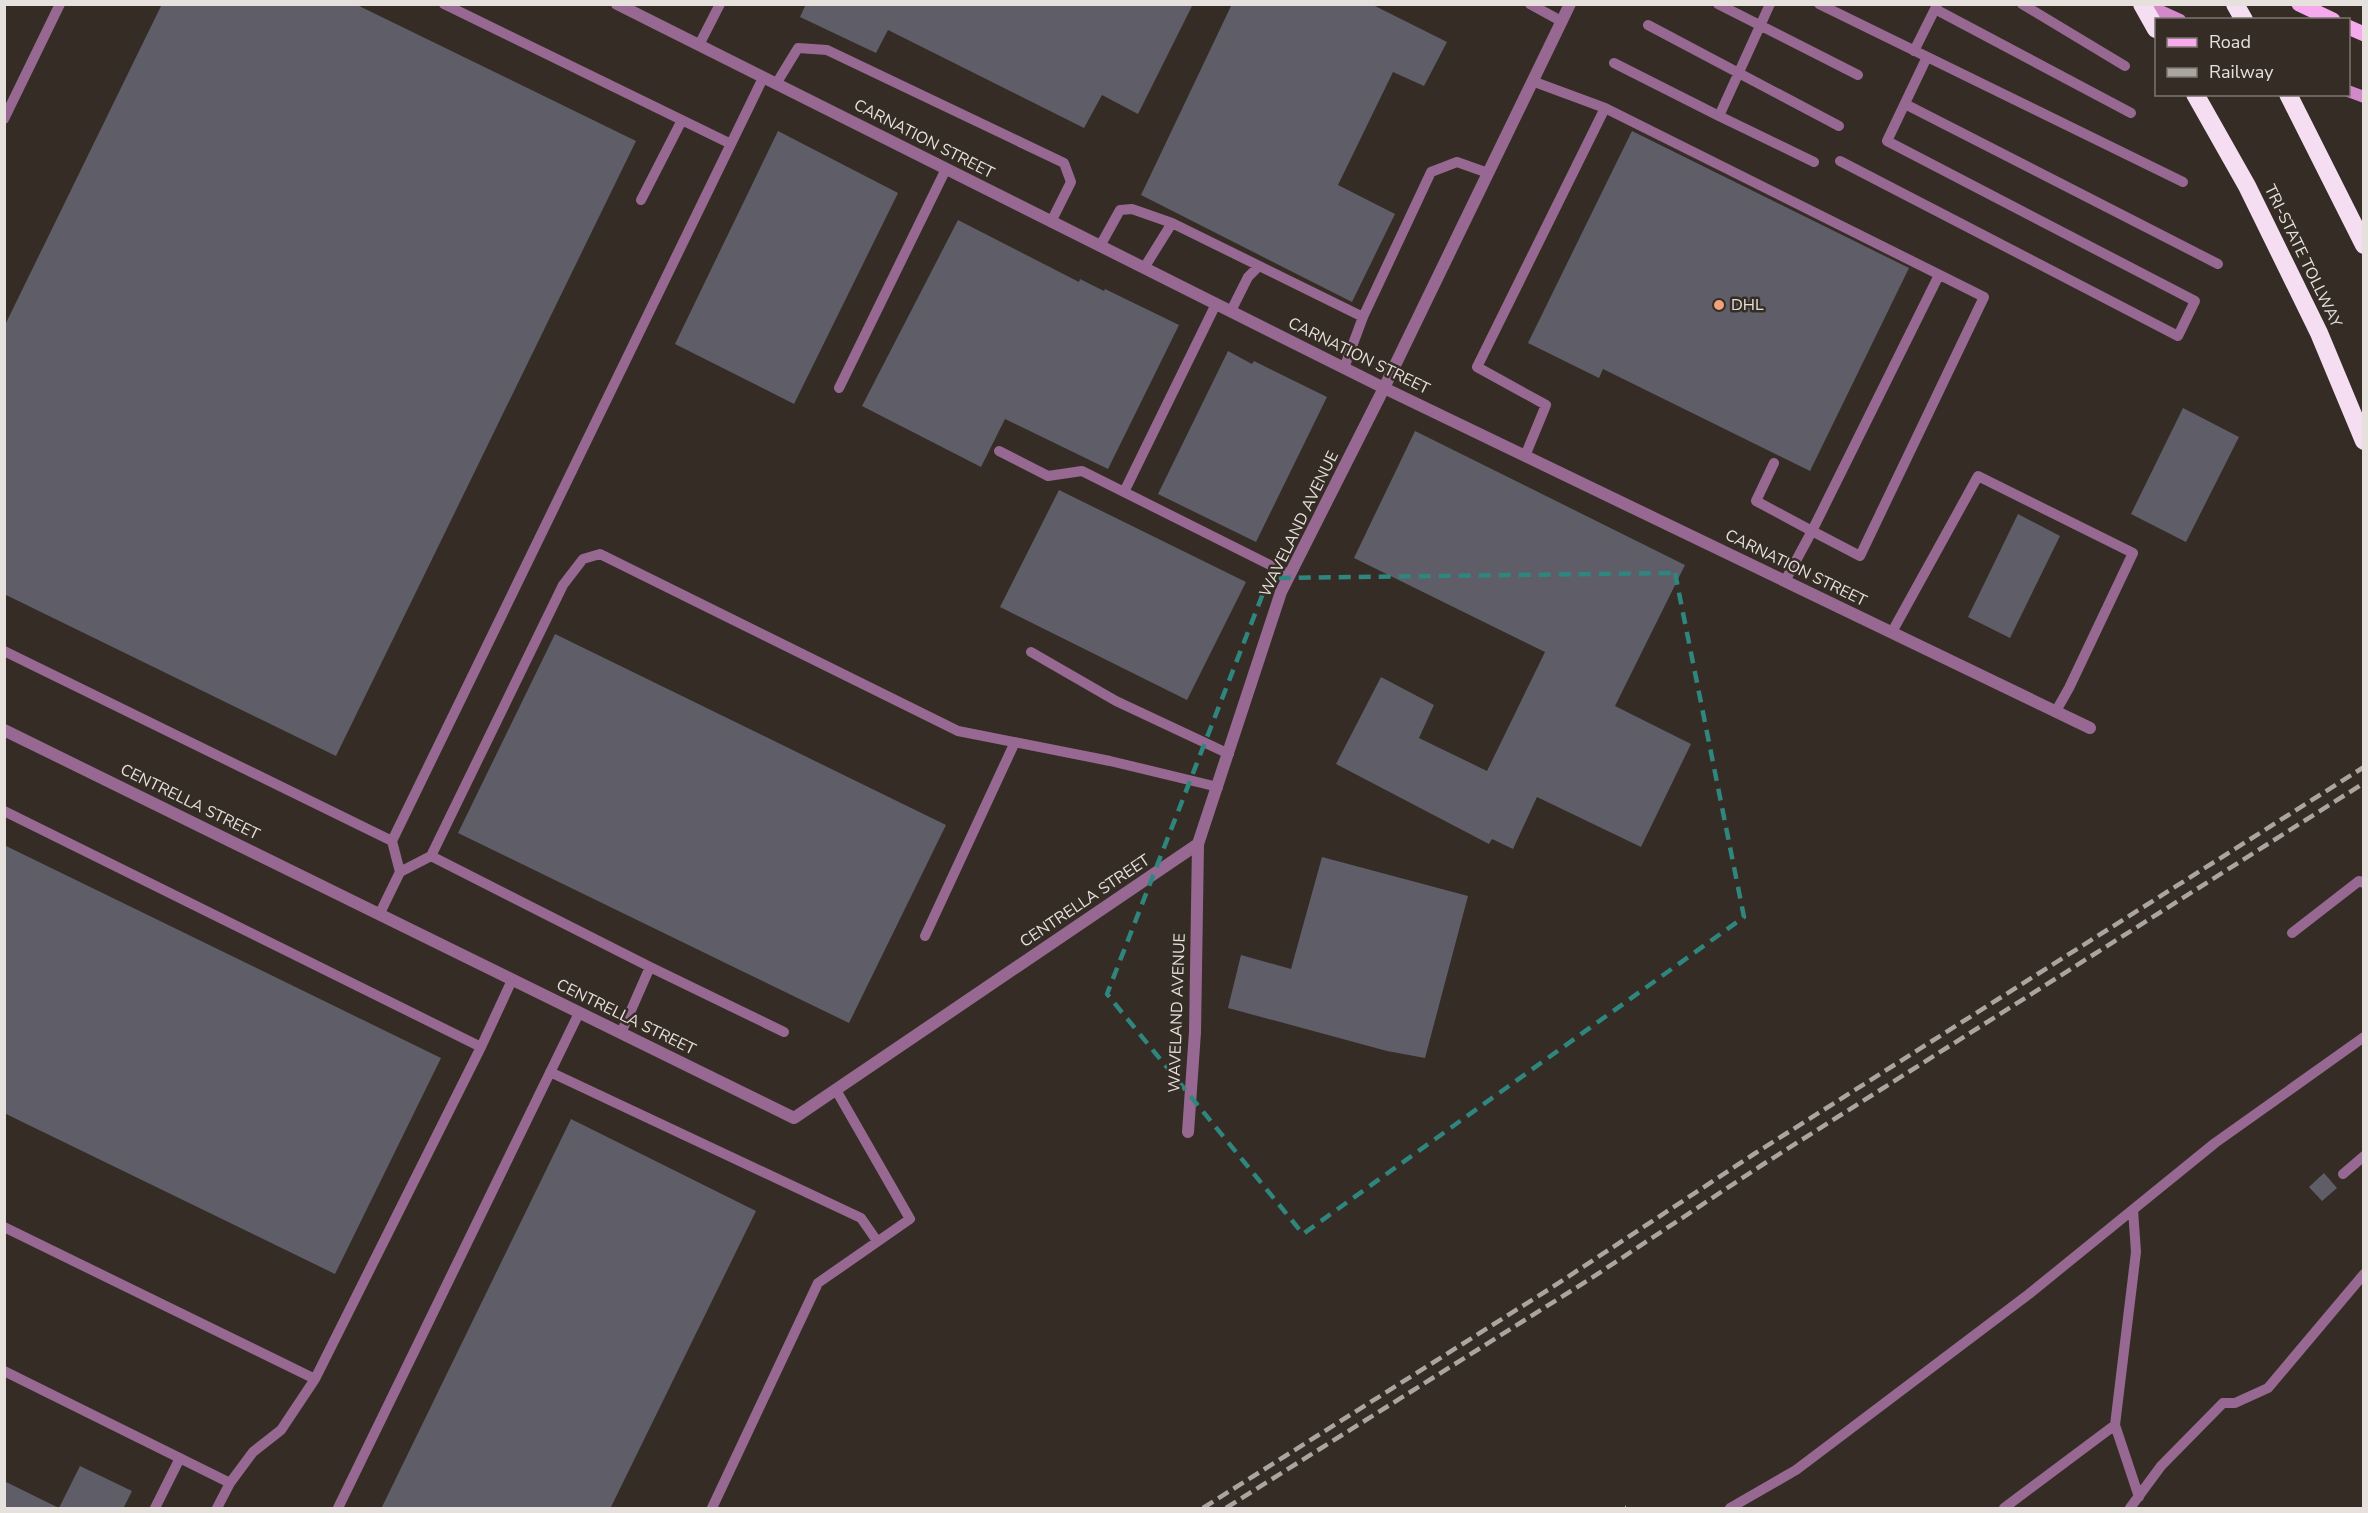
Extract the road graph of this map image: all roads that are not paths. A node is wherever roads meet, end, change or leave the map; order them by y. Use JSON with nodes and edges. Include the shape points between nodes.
{"nodes":[{"id":1,"x":60,"y":4,"type":"edge"},
{"id":2,"x":444,"y":4,"type":"edge"},
{"id":3,"x":617,"y":4,"type":"edge"},
{"id":4,"x":1530,"y":4,"type":"edge"},
{"id":5,"x":1570,"y":4,"type":"edge"},
{"id":6,"x":1718,"y":4,"type":"edge"},
{"id":7,"x":1770,"y":4,"type":"edge"},
{"id":8,"x":1819,"y":4,"type":"edge"},
{"id":9,"x":2022,"y":4,"type":"edge"},
{"id":10,"x":2144,"y":4,"type":"edge"},
{"id":11,"x":2235,"y":4,"type":"edge"},
{"id":12,"x":2299,"y":4,"type":"edge"},
{"id":13,"x":722,"y":5,"type":"edge"},
{"id":14,"x":1936,"y":7,"type":"edge"},
{"id":15,"x":2176,"y":18,"type":"edge"},
{"id":16,"x":2243,"y":18,"type":"edge"},
{"id":17,"x":2329,"y":18,"type":"edge"},
{"id":18,"x":1561,"y":21,"type":"junction"},
{"id":19,"x":1648,"y":25,"type":"dead end"},
{"id":20,"x":2155,"y":25,"type":"edge"},
{"id":21,"x":1761,"y":26,"type":"junction"},
{"id":22,"x":2350,"y":27,"type":"edge"},
{"id":23,"x":2364,"y":34,"type":"edge"},
{"id":24,"x":699,"y":45,"type":"junction"},
{"id":25,"x":1914,"y":51,"type":"junction"},
{"id":26,"x":1927,"y":57,"type":"junction"},
{"id":27,"x":1614,"y":63,"type":"dead end"},
{"id":28,"x":2125,"y":66,"type":"dead end"},
{"id":29,"x":1739,"y":73,"type":"junction"},
{"id":30,"x":1857,"y":75,"type":"dead end"},
{"id":31,"x":763,"y":78,"type":"junction"},
{"id":32,"x":1532,"y":81,"type":"junction"},
{"id":33,"x":776,"y":84,"type":"junction"},
{"id":34,"x":2350,"y":91,"type":"edge"},
{"id":35,"x":2195,"y":96,"type":"edge"},
{"id":36,"x":2289,"y":96,"type":"edge"},
{"id":37,"x":2364,"y":98,"type":"edge"},
{"id":38,"x":1905,"y":104,"type":"junction"},
{"id":39,"x":1605,"y":108,"type":"junction"},
{"id":40,"x":2131,"y":113,"type":"dead end"},
{"id":41,"x":1719,"y":117,"type":"junction"},
{"id":42,"x":4,"y":119,"type":"edge"},
{"id":43,"x":682,"y":120,"type":"junction"},
{"id":44,"x":1839,"y":126,"type":"dead end"},
{"id":45,"x":731,"y":144,"type":"junction"},
{"id":46,"x":1840,"y":161,"type":"dead end"},
{"id":47,"x":1814,"y":162,"type":"dead end"},
{"id":48,"x":946,"y":169,"type":"junction"},
{"id":49,"x":1488,"y":173,"type":"junction"},
{"id":50,"x":2183,"y":182,"type":"dead end"},
{"id":51,"x":641,"y":200,"type":"dead end"},
{"id":52,"x":1051,"y":222,"type":"junction"},
{"id":53,"x":1172,"y":223,"type":"junction"},
{"id":54,"x":2364,"y":245,"type":"edge"},
{"id":55,"x":1100,"y":246,"type":"junction"},
{"id":56,"x":2218,"y":264,"type":"dead end"},
{"id":57,"x":1259,"y":266,"type":"junction"},
{"id":58,"x":1144,"y":268,"type":"junction"},
{"id":59,"x":1939,"y":275,"type":"junction"},
{"id":60,"x":1216,"y":304,"type":"junction"},
{"id":61,"x":1231,"y":311,"type":"junction"},
{"id":62,"x":1363,"y":317,"type":"junction"},
{"id":63,"x":1344,"y":368,"type":"junction"},
{"id":64,"x":839,"y":388,"type":"dead end"},
{"id":65,"x":1384,"y":388,"type":"junction"},
{"id":66,"x":2364,"y":441,"type":"edge"},
{"id":67,"x":999,"y":451,"type":"dead end"},
{"id":68,"x":1525,"y":456,"type":"junction"},
{"id":69,"x":1774,"y":463,"type":"dead end"},
{"id":70,"x":1124,"y":492,"type":"junction"},
{"id":71,"x":1812,"y":531,"type":"junction"},
{"id":72,"x":1290,"y":575,"type":"junction"},
{"id":73,"x":1785,"y":581,"type":"junction"},
{"id":74,"x":1892,"y":632,"type":"junction"},
{"id":75,"x":4,"y":651,"type":"edge"},
{"id":76,"x":1031,"y":652,"type":"dead end"},
{"id":77,"x":2056,"y":711,"type":"junction"},
{"id":78,"x":2090,"y":728,"type":"dead end"},
{"id":79,"x":4,"y":730,"type":"edge"},
{"id":80,"x":1015,"y":742,"type":"junction"},
{"id":81,"x":1229,"y":754,"type":"junction"},
{"id":82,"x":1218,"y":787,"type":"junction"},
{"id":83,"x":4,"y":811,"type":"edge"},
{"id":84,"x":392,"y":841,"type":"junction"},
{"id":85,"x":1198,"y":844,"type":"junction"},
{"id":86,"x":431,"y":856,"type":"junction"},
{"id":87,"x":400,"y":872,"type":"junction"},
{"id":88,"x":2364,"y":883,"type":"edge"},
{"id":89,"x":380,"y":913,"type":"junction"},
{"id":90,"x":2292,"y":933,"type":"dead end"},
{"id":91,"x":925,"y":936,"type":"dead end"},
{"id":92,"x":650,"y":968,"type":"junction"},
{"id":93,"x":512,"y":980,"type":"junction"},
{"id":94,"x":579,"y":1013,"type":"junction"},
{"id":95,"x":784,"y":1032,"type":"dead end"},
{"id":96,"x":621,"y":1033,"type":"junction"},
{"id":97,"x":2364,"y":1037,"type":"edge"},
{"id":98,"x":481,"y":1047,"type":"junction"},
{"id":99,"x":550,"y":1072,"type":"junction"},
{"id":100,"x":836,"y":1090,"type":"junction"},
{"id":101,"x":1188,"y":1132,"type":"dead end"},
{"id":102,"x":2364,"y":1156,"type":"edge"},
{"id":103,"x":2343,"y":1174,"type":"dead end"},
{"id":104,"x":2133,"y":1210,"type":"junction"},
{"id":105,"x":4,"y":1227,"type":"edge"},
{"id":106,"x":878,"y":1241,"type":"junction"},
{"id":107,"x":2364,"y":1274,"type":"edge"},
{"id":108,"x":4,"y":1371,"type":"edge"},
{"id":109,"x":315,"y":1379,"type":"junction"},
{"id":110,"x":2115,"y":1425,"type":"junction"},
{"id":111,"x":180,"y":1458,"type":"junction"},
{"id":112,"x":230,"y":1483,"type":"junction"},
{"id":113,"x":2139,"y":1497,"type":"junction"},
{"id":114,"x":155,"y":1509,"type":"edge"},
{"id":115,"x":217,"y":1509,"type":"edge"},
{"id":116,"x":338,"y":1509,"type":"edge"},
{"id":117,"x":712,"y":1509,"type":"edge"},
{"id":118,"x":1730,"y":1509,"type":"edge"},
{"id":119,"x":2004,"y":1509,"type":"edge"},
{"id":120,"x":2130,"y":1509,"type":"edge"}],
"edges":[{"from":1,"to":42,"type":"lane"},
{"from":2,"to":43,"type":"lane"},
{"from":3,"to":24,"type":"street","name":"CARNATION STREET"},
{"from":4,"to":18,"type":"lane"},
{"from":5,"to":18,"type":"street","name":"WAVELAND AVENUE"},
{"from":6,"to":21,"type":"lane"},
{"from":7,"to":21,"type":"lane"},
{"from":8,"to":25,"type":"lane"},
{"from":9,"to":28,"type":"lane"},
{"from":10,"to":15,"type":"street"},
{"from":10,"to":20,"type":"highway"},
{"from":11,"to":16,"type":"highway"},
{"from":12,"to":17,"type":"main road"},
{"from":13,"to":24,"type":"lane"},
{"from":14,"to":25,"type":"lane"},
{"from":14,"to":40,"type":"lane"},
{"from":18,"to":32,"type":"street","name":"WAVELAND AVENUE"},
{"from":19,"to":29,"type":"lane"},
{"from":21,"to":29,"type":"lane"},
{"from":21,"to":30,"type":"lane"},
{"from":22,"to":23,"type":"main road"},
{"from":24,"to":31,"type":"street","name":"CARNATION STREET"},
{"from":25,"to":26,"type":"lane"},
{"from":26,"to":38,"type":"lane"},
{"from":26,"to":50,"type":"lane"},
{"from":27,"to":41,"type":"lane"},
{"from":29,"to":41,"type":"lane"},
{"from":29,"to":44,"type":"lane"},
{"from":31,"to":33,"type":"street","name":"CARNATION STREET"},
{"from":31,"to":45,"type":"lane"},
{"from":32,"to":39,"type":"lane"},
{"from":32,"to":49,"type":"street","name":"WAVELAND AVENUE"},
{"from":33,"to":48,"type":"street","name":"CARNATION STREET"},
{"from":33,"to":52,"type":"lane","via":[[798,48],[827,50],[1064,163],[1071,182]]},
{"from":34,"to":37,"type":"street"},
{"from":35,"to":66,"type":"highway","name":"TRI-STATE TOLLWAY","via":[[2247,186],[2314,323]]},
{"from":36,"to":54,"type":"highway"},
{"from":38,"to":46,"type":"lane","via":[[1887,141],[2195,301],[2178,336]]},
{"from":38,"to":56,"type":"lane"},
{"from":39,"to":59,"type":"lane"},
{"from":39,"to":68,"type":"lane","via":[[1477,368],[1546,405]]},
{"from":41,"to":47,"type":"lane"},
{"from":43,"to":45,"type":"lane"},
{"from":43,"to":51,"type":"lane"},
{"from":45,"to":84,"type":"lane"},
{"from":48,"to":52,"type":"street","name":"CARNATION STREET"},
{"from":48,"to":64,"type":"lane"},
{"from":49,"to":62,"type":"lane","via":[[1457,162],[1431,172]]},
{"from":49,"to":65,"type":"street","name":"WAVELAND AVENUE"},
{"from":52,"to":55,"type":"street","name":"CARNATION STREET"},
{"from":53,"to":55,"type":"lane","via":[[1132,209],[1120,210]]},
{"from":53,"to":57,"type":"lane"},
{"from":53,"to":58,"type":"lane"},
{"from":55,"to":58,"type":"street","name":"CARNATION STREET"},
{"from":57,"to":61,"type":"lane","via":[[1248,277]]},
{"from":57,"to":62,"type":"lane"},
{"from":58,"to":60,"type":"street","name":"CARNATION STREET"},
{"from":59,"to":71,"type":"lane"},
{"from":59,"to":71,"type":"lane","via":[[1984,297],[1860,556]]},
{"from":60,"to":61,"type":"street","name":"CARNATION STREET"},
{"from":60,"to":70,"type":"lane"},
{"from":61,"to":63,"type":"street","name":"CARNATION STREET"},
{"from":62,"to":63,"type":"lane"},
{"from":63,"to":65,"type":"street","name":"CARNATION STREET"},
{"from":65,"to":68,"type":"street","name":"CARNATION STREET"},
{"from":65,"to":72,"type":"street","name":"WAVELAND AVENUE"},
{"from":67,"to":70,"type":"lane","via":[[1048,476],[1082,471]]},
{"from":68,"to":73,"type":"street","name":"CARNATION STREET"},
{"from":69,"to":71,"type":"lane","via":[[1755,501]]},
{"from":70,"to":72,"type":"lane"},
{"from":71,"to":73,"type":"lane"},
{"from":72,"to":81,"type":"street","name":"WAVELAND AVENUE","via":[[1281,592]]},
{"from":73,"to":74,"type":"street","name":"CARNATION STREET"},
{"from":74,"to":77,"type":"street","name":"CARNATION STREET"},
{"from":74,"to":77,"type":"lane","via":[[1978,476],[2133,553]]},
{"from":75,"to":84,"type":"lane"},
{"from":76,"to":81,"type":"lane","via":[[1116,701]]},
{"from":77,"to":78,"type":"street","name":"CARNATION STREET"},
{"from":79,"to":89,"type":"street","name":"CENTRELLA STREET"},
{"from":80,"to":82,"type":"lane"},
{"from":80,"to":86,"type":"lane","via":[[958,731],[600,554],[583,559],[563,585]]},
{"from":80,"to":91,"type":"lane"},
{"from":81,"to":82,"type":"street","name":"WAVELAND AVENUE"},
{"from":82,"to":85,"type":"street","name":"WAVELAND AVENUE"},
{"from":83,"to":98,"type":"lane"},
{"from":84,"to":87,"type":"lane"},
{"from":85,"to":100,"type":"street","name":"CENTRELLA STREET"},
{"from":85,"to":101,"type":"street","name":"WAVELAND AVENUE","via":[[1195,1032]]},
{"from":86,"to":87,"type":"lane"},
{"from":86,"to":92,"type":"lane"},
{"from":87,"to":89,"type":"lane"},
{"from":88,"to":90,"type":"lane","via":[[2359,880]]},
{"from":89,"to":93,"type":"street","name":"CENTRELLA STREET"},
{"from":92,"to":95,"type":"lane"},
{"from":92,"to":96,"type":"lane"},
{"from":93,"to":94,"type":"street","name":"CENTRELLA STREET"},
{"from":93,"to":98,"type":"lane"},
{"from":94,"to":96,"type":"street","name":"CENTRELLA STREET"},
{"from":94,"to":99,"type":"lane"},
{"from":96,"to":100,"type":"street","name":"CENTRELLA STREET","via":[[794,1118]]},
{"from":97,"to":104,"type":"lane","via":[[2215,1143]]},
{"from":98,"to":109,"type":"lane"},
{"from":99,"to":106,"type":"lane","via":[[861,1218]]},
{"from":99,"to":116,"type":"lane"},
{"from":100,"to":106,"type":"lane","via":[[910,1219]]},
{"from":102,"to":103,"type":"lane"},
{"from":104,"to":110,"type":"lane","via":[[2136,1252]]},
{"from":104,"to":118,"type":"lane","via":[[2010,1309],[1796,1470]]},
{"from":105,"to":109,"type":"lane"},
{"from":106,"to":117,"type":"lane","via":[[818,1282]]},
{"from":107,"to":113,"type":"lane","via":[[2268,1388],[2235,1403],[2223,1403],[2161,1466]]},
{"from":108,"to":111,"type":"lane"},
{"from":109,"to":112,"type":"lane","via":[[281,1430],[253,1452]]},
{"from":110,"to":113,"type":"lane"},
{"from":110,"to":119,"type":"lane"},
{"from":111,"to":112,"type":"lane"},
{"from":111,"to":114,"type":"lane"},
{"from":112,"to":115,"type":"lane"},
{"from":113,"to":120,"type":"lane"}]}
